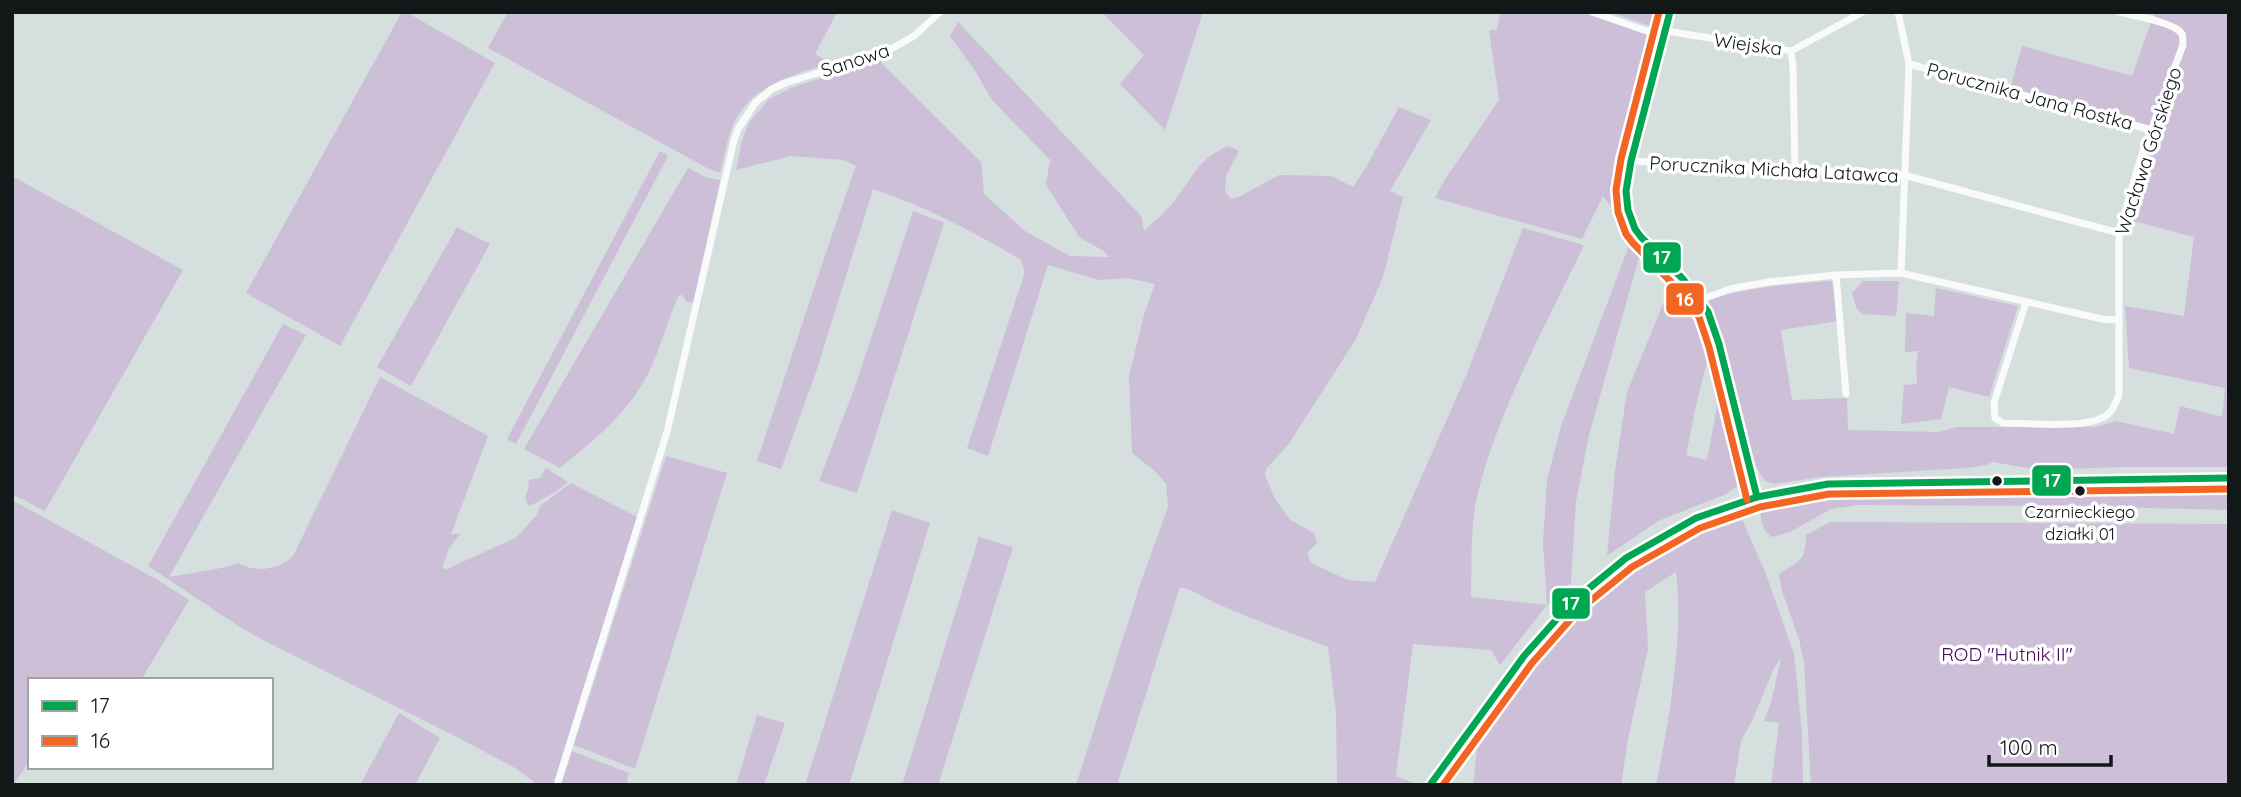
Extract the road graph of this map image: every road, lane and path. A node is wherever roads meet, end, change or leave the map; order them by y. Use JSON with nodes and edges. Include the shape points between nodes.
{"nodes":[{"id":1,"x":940,"y":12,"type":"edge"},
{"id":2,"x":1592,"y":12,"type":"edge"},
{"id":3,"x":1670,"y":12,"type":"edge"},
{"id":4,"x":1863,"y":12,"type":"edge"},
{"id":5,"x":1898,"y":12,"type":"edge"},
{"id":6,"x":2119,"y":12,"type":"edge"},
{"id":7,"x":1665,"y":34,"type":"junction"},
{"id":8,"x":1791,"y":51,"type":"junction"},
{"id":9,"x":1909,"y":64,"type":"junction"},
{"id":10,"x":2152,"y":130,"type":"junction"},
{"id":11,"x":1631,"y":161,"type":"junction"},
{"id":12,"x":1795,"y":170,"type":"junction"},
{"id":13,"x":1904,"y":175,"type":"junction"},
{"id":14,"x":2119,"y":233,"type":"junction"},
{"id":15,"x":1901,"y":273,"type":"junction"},
{"id":16,"x":1836,"y":275,"type":"junction"},
{"id":17,"x":1700,"y":300,"type":"junction"},
{"id":18,"x":2026,"y":302,"type":"junction"},
{"id":19,"x":2118,"y":320,"type":"junction"},
{"id":20,"x":1846,"y":394,"type":"dead end"},
{"id":21,"x":2229,"y":478,"type":"edge"},
{"id":22,"x":1757,"y":497,"type":"junction"},
{"id":23,"x":557,"y":785,"type":"edge"},
{"id":24,"x":1430,"y":785,"type":"edge"}],
"edges":[{"from":1,"to":23,"type":"street","name":"Sanowa","via":[[914,36],[884,53],[785,83],[763,96],[746,114],[734,140],[667,432]]},
{"from":2,"to":7,"type":"street","name":"Wiejska"},
{"from":3,"to":7,"type":"street"},
{"from":4,"to":8,"type":"street","name":"Wiejska"},
{"from":5,"to":9,"type":"street"},
{"from":6,"to":10,"type":"street","name":"Wacława Górskiego","via":[[2170,25],[2183,36]]},
{"from":7,"to":8,"type":"street","name":"Wiejska"},
{"from":7,"to":11,"type":"street"},
{"from":8,"to":12,"type":"street"},
{"from":9,"to":10,"type":"street","name":"Porucznika Jana Rostka"},
{"from":9,"to":13,"type":"street"},
{"from":10,"to":14,"type":"street","name":"Wacława Górskiego"},
{"from":11,"to":12,"type":"street","name":"Porucznika Michała Latawca"},
{"from":11,"to":17,"type":"street","via":[[1626,199],[1635,229]]},
{"from":12,"to":13,"type":"street","name":"Porucznika Michała Latawca"},
{"from":13,"to":14,"type":"street","name":"Porucznika Michała Latawca"},
{"from":13,"to":15,"type":"street"},
{"from":14,"to":19,"type":"street","name":"Wacława Górskiego"},
{"from":15,"to":16,"type":"street"},
{"from":15,"to":18,"type":"street"},
{"from":16,"to":17,"type":"street","via":[[1755,284]]},
{"from":16,"to":20,"type":"street"},
{"from":17,"to":22,"type":"street","via":[[1719,344]]},
{"from":18,"to":19,"type":"street"},
{"from":18,"to":19,"type":"street","name":"Wacława Górskiego","via":[[1994,403],[1995,418],[2003,423],[2078,424],[2108,415],[2119,395]]},
{"from":21,"to":22,"type":"street","via":[[1853,483]]},
{"from":22,"to":24,"type":"street","via":[[1663,535],[1587,587],[1539,638]]}]}
